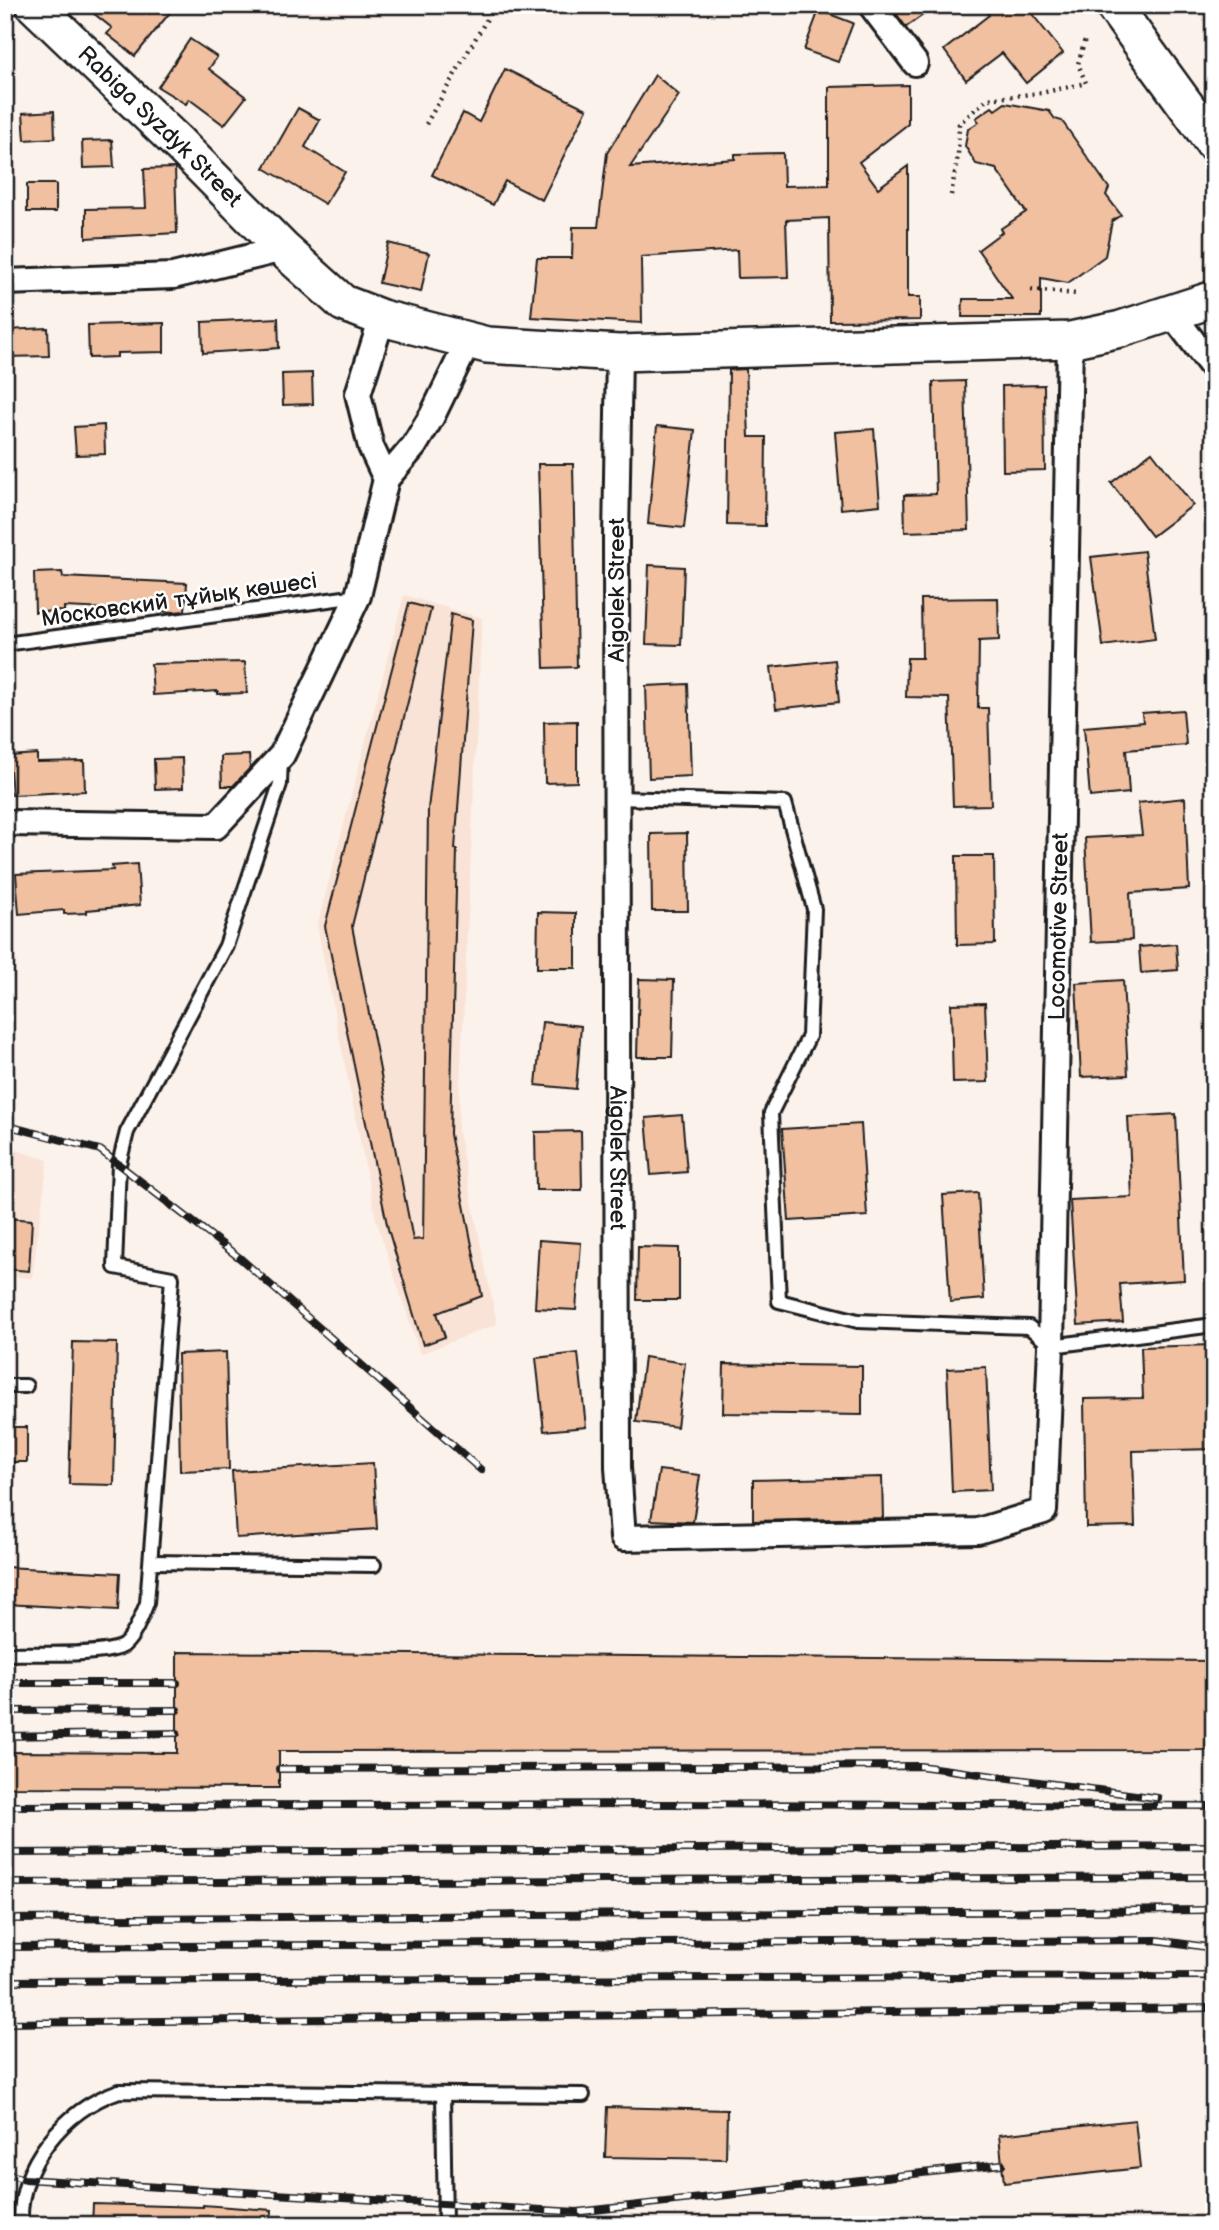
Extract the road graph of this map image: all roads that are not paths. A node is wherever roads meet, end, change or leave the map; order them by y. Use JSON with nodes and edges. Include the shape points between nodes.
{"nodes":[{"id":1,"x":34,"y":5,"type":"edge"},
{"id":2,"x":871,"y":5,"type":"edge"},
{"id":3,"x":1113,"y":5,"type":"edge"},
{"id":4,"x":915,"y":63,"type":"dead end"},
{"id":5,"x":1214,"y":144,"type":"edge"},
{"id":6,"x":283,"y":249,"type":"junction"},
{"id":7,"x":5,"y":282,"type":"edge"},
{"id":8,"x":1214,"y":299,"type":"edge"},
{"id":9,"x":1172,"y":314,"type":"junction"},
{"id":10,"x":382,"y":318,"type":"junction"},
{"id":11,"x":468,"y":340,"type":"junction"},
{"id":12,"x":1070,"y":340,"type":"junction"},
{"id":13,"x":619,"y":353,"type":"junction"},
{"id":14,"x":1214,"y":369,"type":"edge"},
{"id":15,"x":386,"y":479,"type":"junction"},
{"id":16,"x":358,"y":596,"type":"junction"},
{"id":17,"x":5,"y":644,"type":"edge"},
{"id":18,"x":282,"y":755,"type":"junction"},
{"id":19,"x":617,"y":798,"type":"junction"},
{"id":20,"x":5,"y":823,"type":"edge"},
{"id":21,"x":1214,"y":1325,"type":"edge"},
{"id":22,"x":1051,"y":1346,"type":"junction"},
{"id":23,"x":5,"y":1386,"type":"edge"},
{"id":24,"x":26,"y":1386,"type":"dead end"},
{"id":25,"x":1044,"y":1511,"type":"joint"},
{"id":26,"x":152,"y":1562,"type":"junction"},
{"id":27,"x":374,"y":1565,"type":"dead end"},
{"id":28,"x":5,"y":1654,"type":"edge"},
{"id":29,"x":443,"y":2094,"type":"junction"},
{"id":30,"x":583,"y":2095,"type":"dead end"},
{"id":31,"x":21,"y":2225,"type":"edge"},
{"id":32,"x":445,"y":2225,"type":"edge"}],
"edges":[{"from":1,"to":6,"type":"street","name":"Rabiga Syzdyk Street"},
{"from":2,"to":4,"type":"street"},
{"from":3,"to":5,"type":"street"},
{"from":6,"to":7,"type":"street","via":[[173,276]]},
{"from":6,"to":10,"type":"street","name":"Rabiga Syzdyk Street","via":[[343,303]]},
{"from":8,"to":9,"type":"street","name":"Rabiga Syzdyk Street"},
{"from":9,"to":12,"type":"street","name":"Rabiga Syzdyk Street"},
{"from":9,"to":14,"type":"street"},
{"from":10,"to":11,"type":"street","name":"Rabiga Syzdyk Street"},
{"from":10,"to":15,"type":"street","via":[[358,394],[371,447]]},
{"from":11,"to":13,"type":"street","name":"Rabiga Syzdyk Street"},
{"from":11,"to":15,"type":"street","via":[[432,416]]},
{"from":12,"to":13,"type":"street","name":"Rabiga Syzdyk Street"},
{"from":12,"to":22,"type":"street","name":"Locomotive Street"},
{"from":13,"to":19,"type":"street","name":"Aigolek Street"},
{"from":15,"to":16,"type":"street"},
{"from":16,"to":17,"type":"lane","name":"Московский тұйық көшесі"},
{"from":16,"to":18,"type":"street"},
{"from":18,"to":20,"type":"street","via":[[216,826]]},
{"from":18,"to":26,"type":"lane","via":[[280,785],[226,946],[127,1132],[119,1164],[115,1267],[172,1278]]},
{"from":19,"to":22,"type":"lane","via":[[785,803],[814,909],[809,1036],[771,1113],[779,1301],[858,1321],[1029,1327]]},
{"from":19,"to":25,"type":"street","name":"Aigolek Street","via":[[618,1467],[623,1538],[978,1531]]},
{"from":21,"to":22,"type":"lane"},
{"from":22,"to":25,"type":"street","name":"Locomotive Street"},
{"from":23,"to":24,"type":"lane"},
{"from":26,"to":27,"type":"lane"},
{"from":26,"to":28,"type":"lane","via":[[147,1603],[124,1645],[103,1651]]},
{"from":29,"to":30,"type":"lane"},
{"from":29,"to":31,"type":"lane","via":[[119,2091],[99,2098],[71,2119],[40,2151],[28,2179]]},
{"from":29,"to":32,"type":"lane"}]}
